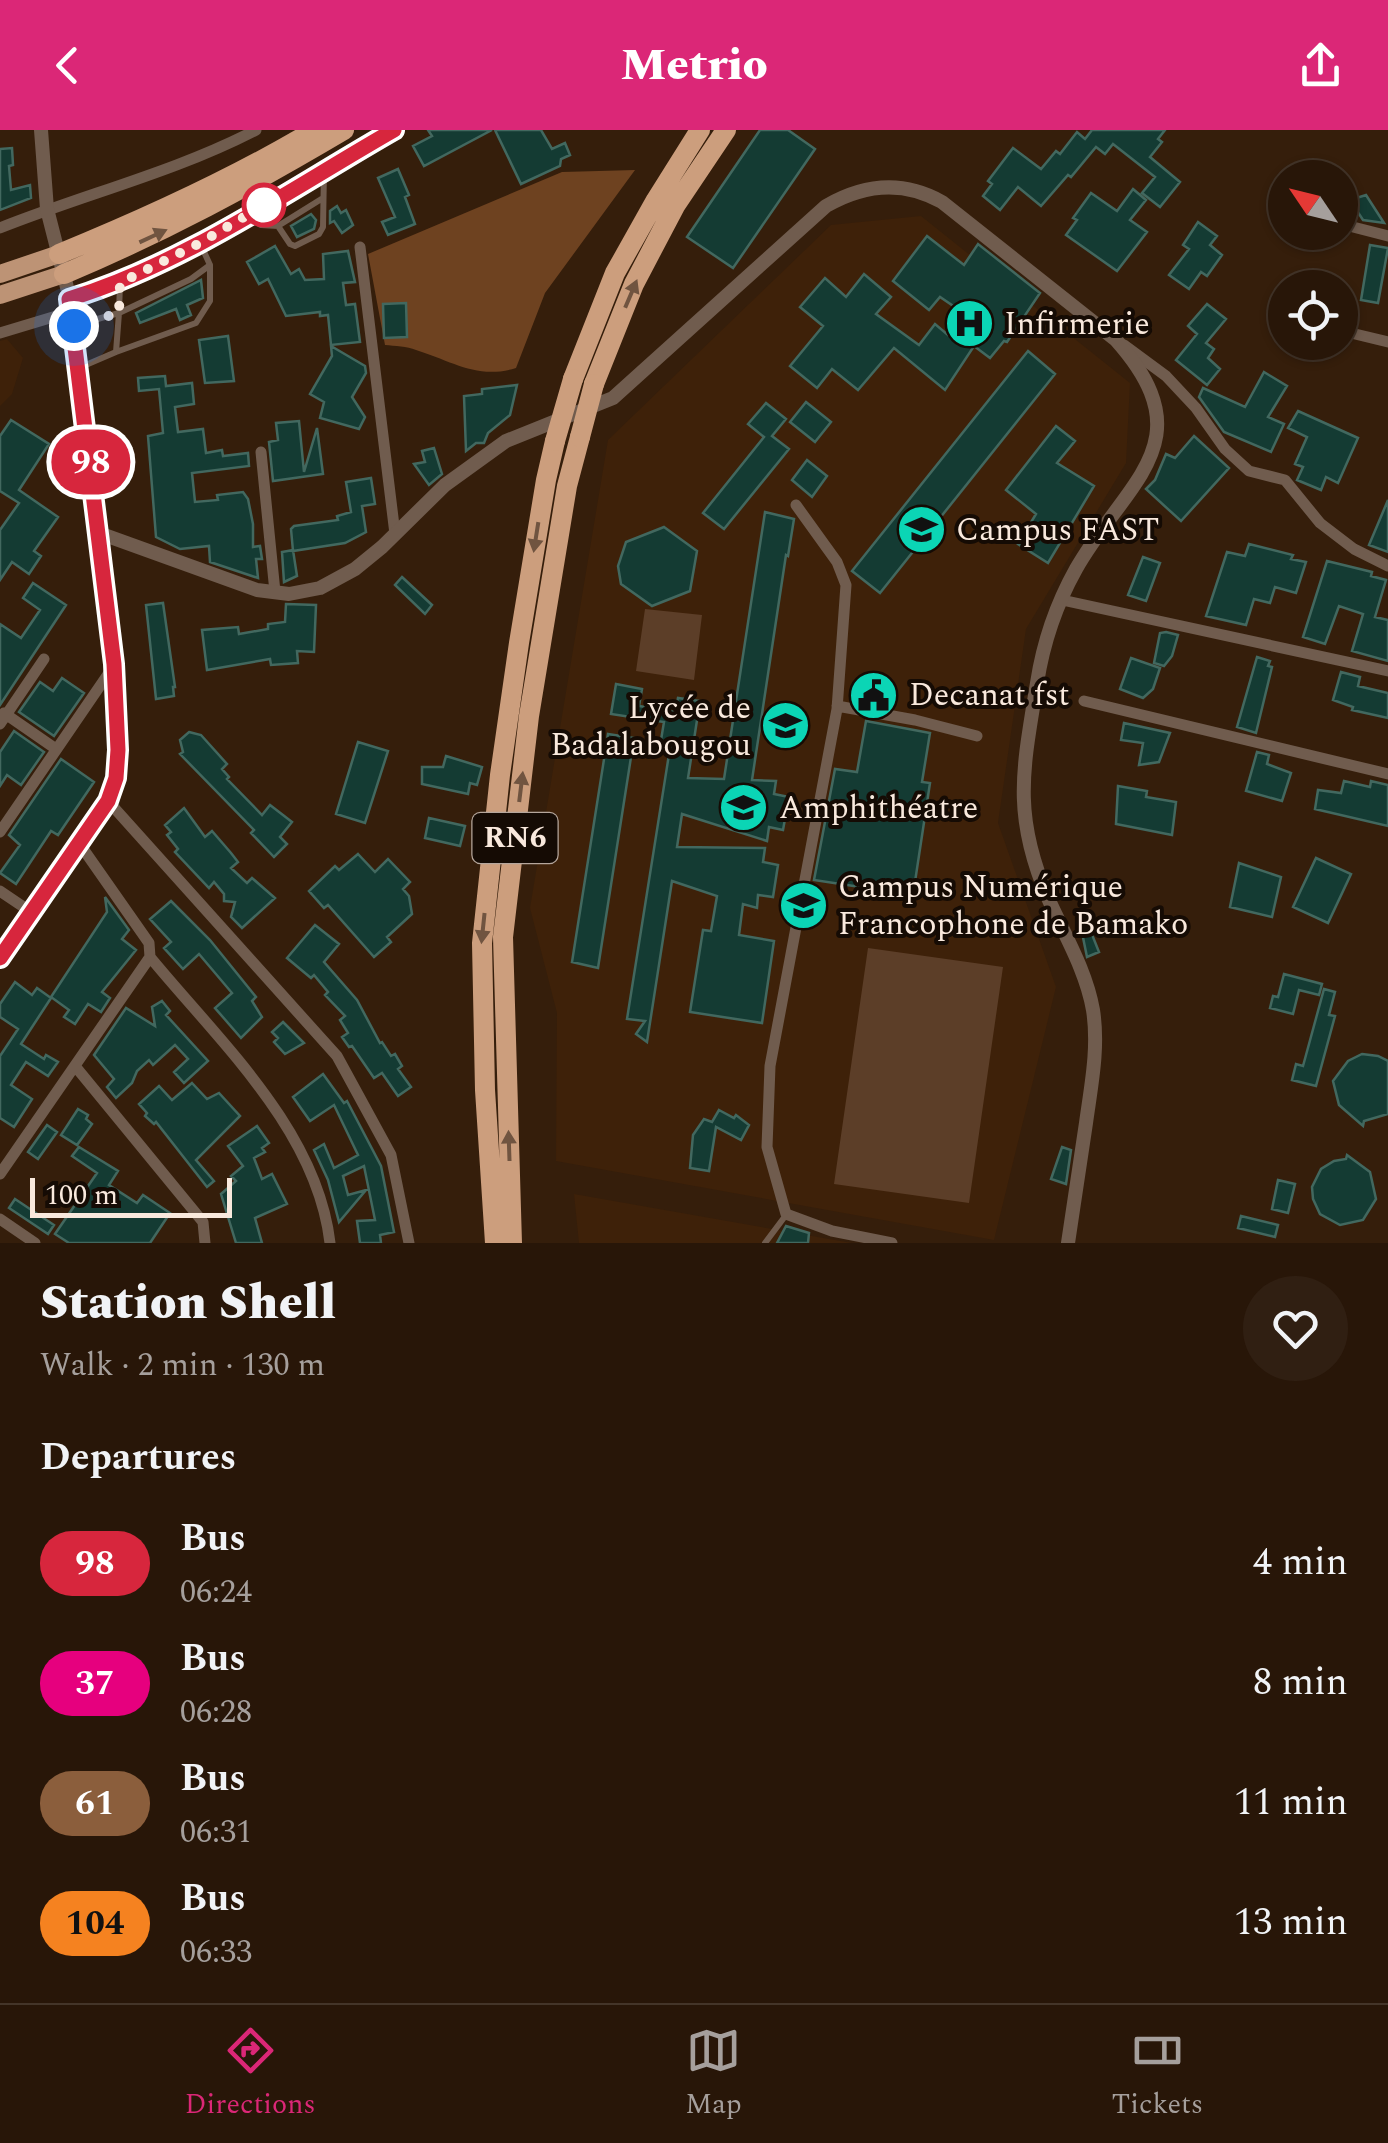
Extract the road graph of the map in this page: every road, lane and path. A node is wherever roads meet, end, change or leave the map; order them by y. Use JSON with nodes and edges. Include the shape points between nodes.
{"nodes":[{"id":1,"x":40,"y":130,"type":"edge"},
{"id":2,"x":256,"y":130,"type":"edge"},
{"id":3,"x":316,"y":130,"type":"edge"},
{"id":4,"x":344,"y":130,"type":"edge"},
{"id":5,"x":394,"y":130,"type":"edge"},
{"id":6,"x":700,"y":130,"type":"edge"},
{"id":7,"x":726,"y":130,"type":"edge"},
{"id":8,"x":324,"y":171,"type":"junction"},
{"id":9,"x":323,"y":198,"type":"junction"},
{"id":10,"x":47,"y":209,"type":"junction"},
{"id":11,"x":245,"y":216,"type":"junction"},
{"id":12,"x":278,"y":226,"type":"junction"},
{"id":13,"x":0,"y":228,"type":"edge"},
{"id":14,"x":1358,"y":228,"type":"edge"},
{"id":15,"x":1388,"y":236,"type":"edge"},
{"id":16,"x":200,"y":243,"type":"junction"},
{"id":17,"x":360,"y":246,"type":"dead end"},
{"id":18,"x":61,"y":264,"type":"junction"},
{"id":19,"x":210,"y":264,"type":"junction"},
{"id":20,"x":0,"y":274,"type":"edge"},
{"id":21,"x":120,"y":283,"type":"junction"},
{"id":22,"x":0,"y":295,"type":"edge"},
{"id":23,"x":72,"y":312,"type":"junction"},
{"id":24,"x":119,"y":313,"type":"junction"},
{"id":25,"x":0,"y":334,"type":"edge"},
{"id":26,"x":1358,"y":335,"type":"edge"},
{"id":27,"x":1116,"y":340,"type":"junction"},
{"id":28,"x":1388,"y":342,"type":"edge"},
{"id":29,"x":116,"y":352,"type":"junction"},
{"id":30,"x":80,"y":368,"type":"junction"},
{"id":31,"x":584,"y":382,"type":"junction"},
{"id":32,"x":261,"y":452,"type":"dead end"},
{"id":33,"x":796,"y":505,"type":"dead end"},
{"id":34,"x":99,"y":533,"type":"junction"},
{"id":35,"x":395,"y":534,"type":"junction"},
{"id":36,"x":1388,"y":566,"type":"edge"},
{"id":37,"x":274,"y":592,"type":"junction"},
{"id":38,"x":1062,"y":600,"type":"junction"},
{"id":39,"x":44,"y":658,"type":"dead end"},
{"id":40,"x":114,"y":664,"type":"junction"},
{"id":41,"x":1388,"y":670,"type":"edge"},
{"id":42,"x":1084,"y":702,"type":"dead end"},
{"id":43,"x":837,"y":706,"type":"junction"},
{"id":44,"x":2,"y":716,"type":"edge"},
{"id":45,"x":977,"y":736,"type":"dead end"},
{"id":46,"x":56,"y":749,"type":"junction"},
{"id":47,"x":1388,"y":774,"type":"edge"},
{"id":48,"x":108,"y":801,"type":"junction"},
{"id":49,"x":0,"y":832,"type":"edge"},
{"id":50,"x":79,"y":843,"type":"junction"},
{"id":51,"x":0,"y":891,"type":"edge"},
{"id":52,"x":32,"y":912,"type":"junction"},
{"id":53,"x":150,"y":957,"type":"junction"},
{"id":54,"x":0,"y":958,"type":"edge"},
{"id":55,"x":75,"y":1066,"type":"junction"},
{"id":56,"x":0,"y":1174,"type":"edge"},
{"id":57,"x":786,"y":1214,"type":"junction"},
{"id":58,"x":0,"y":1219,"type":"edge"},
{"id":59,"x":35,"y":1243,"type":"edge"},
{"id":60,"x":204,"y":1243,"type":"edge"},
{"id":61,"x":330,"y":1243,"type":"edge"},
{"id":62,"x":409,"y":1243,"type":"edge"},
{"id":63,"x":495,"y":1243,"type":"edge"},
{"id":64,"x":512,"y":1243,"type":"edge"},
{"id":65,"x":766,"y":1243,"type":"edge"},
{"id":66,"x":892,"y":1243,"type":"edge"},
{"id":67,"x":1068,"y":1243,"type":"edge"}],
"edges":[{"from":1,"to":10,"type":"street"},
{"from":2,"to":10,"type":"street","via":[[124,186]]},
{"from":3,"to":18,"type":"highway"},
{"from":18,"to":4,"type":"highway","one_way":true,"via":[[152,237]]},
{"from":5,"to":8,"type":"street"},
{"from":6,"to":31,"type":"highway","number":"RN6","via":[[615,273]]},
{"from":31,"to":7,"type":"highway","number":"RN6","one_way":true,"via":[[675,206]]},
{"from":8,"to":9,"type":"lane"},
{"from":8,"to":11,"type":"street"},
{"from":9,"to":12,"type":"lane"},
{"from":9,"to":12,"type":"lane","via":[[319,234],[296,246]]},
{"from":10,"to":13,"type":"street"},
{"from":10,"to":18,"type":"street"},
{"from":11,"to":12,"type":"lane"},
{"from":11,"to":16,"type":"street"},
{"from":14,"to":15,"type":"street"},
{"from":16,"to":19,"type":"lane"},
{"from":16,"to":21,"type":"street"},
{"from":17,"to":35,"type":"street"},
{"from":18,"to":20,"type":"main road"},
{"from":18,"to":22,"type":"main road"},
{"from":18,"to":23,"type":"street"},
{"from":19,"to":24,"type":"lane"},
{"from":19,"to":29,"type":"lane","via":[[210,301],[196,323]]},
{"from":21,"to":23,"type":"street"},
{"from":21,"to":24,"type":"lane"},
{"from":23,"to":24,"type":"lane"},
{"from":23,"to":25,"type":"street"},
{"from":23,"to":30,"type":"street"},
{"from":24,"to":29,"type":"lane"},
{"from":26,"to":28,"type":"street"},
{"from":27,"to":35,"type":"street","via":[[922,190],[850,192],[791,235],[614,398],[506,440]]},
{"from":27,"to":36,"type":"street","via":[[1166,376],[1248,471],[1285,480],[1320,523]]},
{"from":27,"to":38,"type":"street","via":[[1150,384],[1155,448]]},
{"from":29,"to":30,"type":"lane"},
{"from":30,"to":34,"type":"street"},
{"from":31,"to":63,"type":"highway","number":"RN6","one_way":true,"bridge":true,"via":[[555,441],[546,480],[500,776],[482,944]]},
{"from":64,"to":31,"type":"highway","number":"RN6","one_way":true,"bridge":true,"via":[[503,937],[529,716],[580,438]]},
{"from":32,"to":37,"type":"street"},
{"from":33,"to":43,"type":"street","via":[[846,584]]},
{"from":34,"to":37,"type":"street"},
{"from":34,"to":40,"type":"street"},
{"from":35,"to":37,"type":"street","via":[[355,569],[320,588]]},
{"from":38,"to":41,"type":"street"},
{"from":38,"to":67,"type":"street","via":[[1040,663],[1021,778],[1025,830],[1093,1010],[1096,1055]]},
{"from":39,"to":44,"type":"street"},
{"from":40,"to":46,"type":"street"},
{"from":40,"to":48,"type":"street","via":[[118,750]]},
{"from":42,"to":47,"type":"street"},
{"from":43,"to":45,"type":"street"},
{"from":43,"to":57,"type":"street","via":[[770,1066],[768,1147]]},
{"from":44,"to":46,"type":"street"},
{"from":46,"to":49,"type":"street"},
{"from":48,"to":50,"type":"street"},
{"from":48,"to":62,"type":"street","via":[[337,1056],[391,1154]]},
{"from":50,"to":52,"type":"street"},
{"from":50,"to":53,"type":"street","via":[[148,944]]},
{"from":51,"to":52,"type":"street"},
{"from":52,"to":54,"type":"street"},
{"from":53,"to":55,"type":"street"},
{"from":53,"to":61,"type":"street","via":[[258,1087],[303,1154]]},
{"from":55,"to":56,"type":"street"},
{"from":55,"to":60,"type":"street","via":[[203,1222]]},
{"from":57,"to":65,"type":"lane"},
{"from":57,"to":66,"type":"street"},
{"from":58,"to":59,"type":"street"}]}
